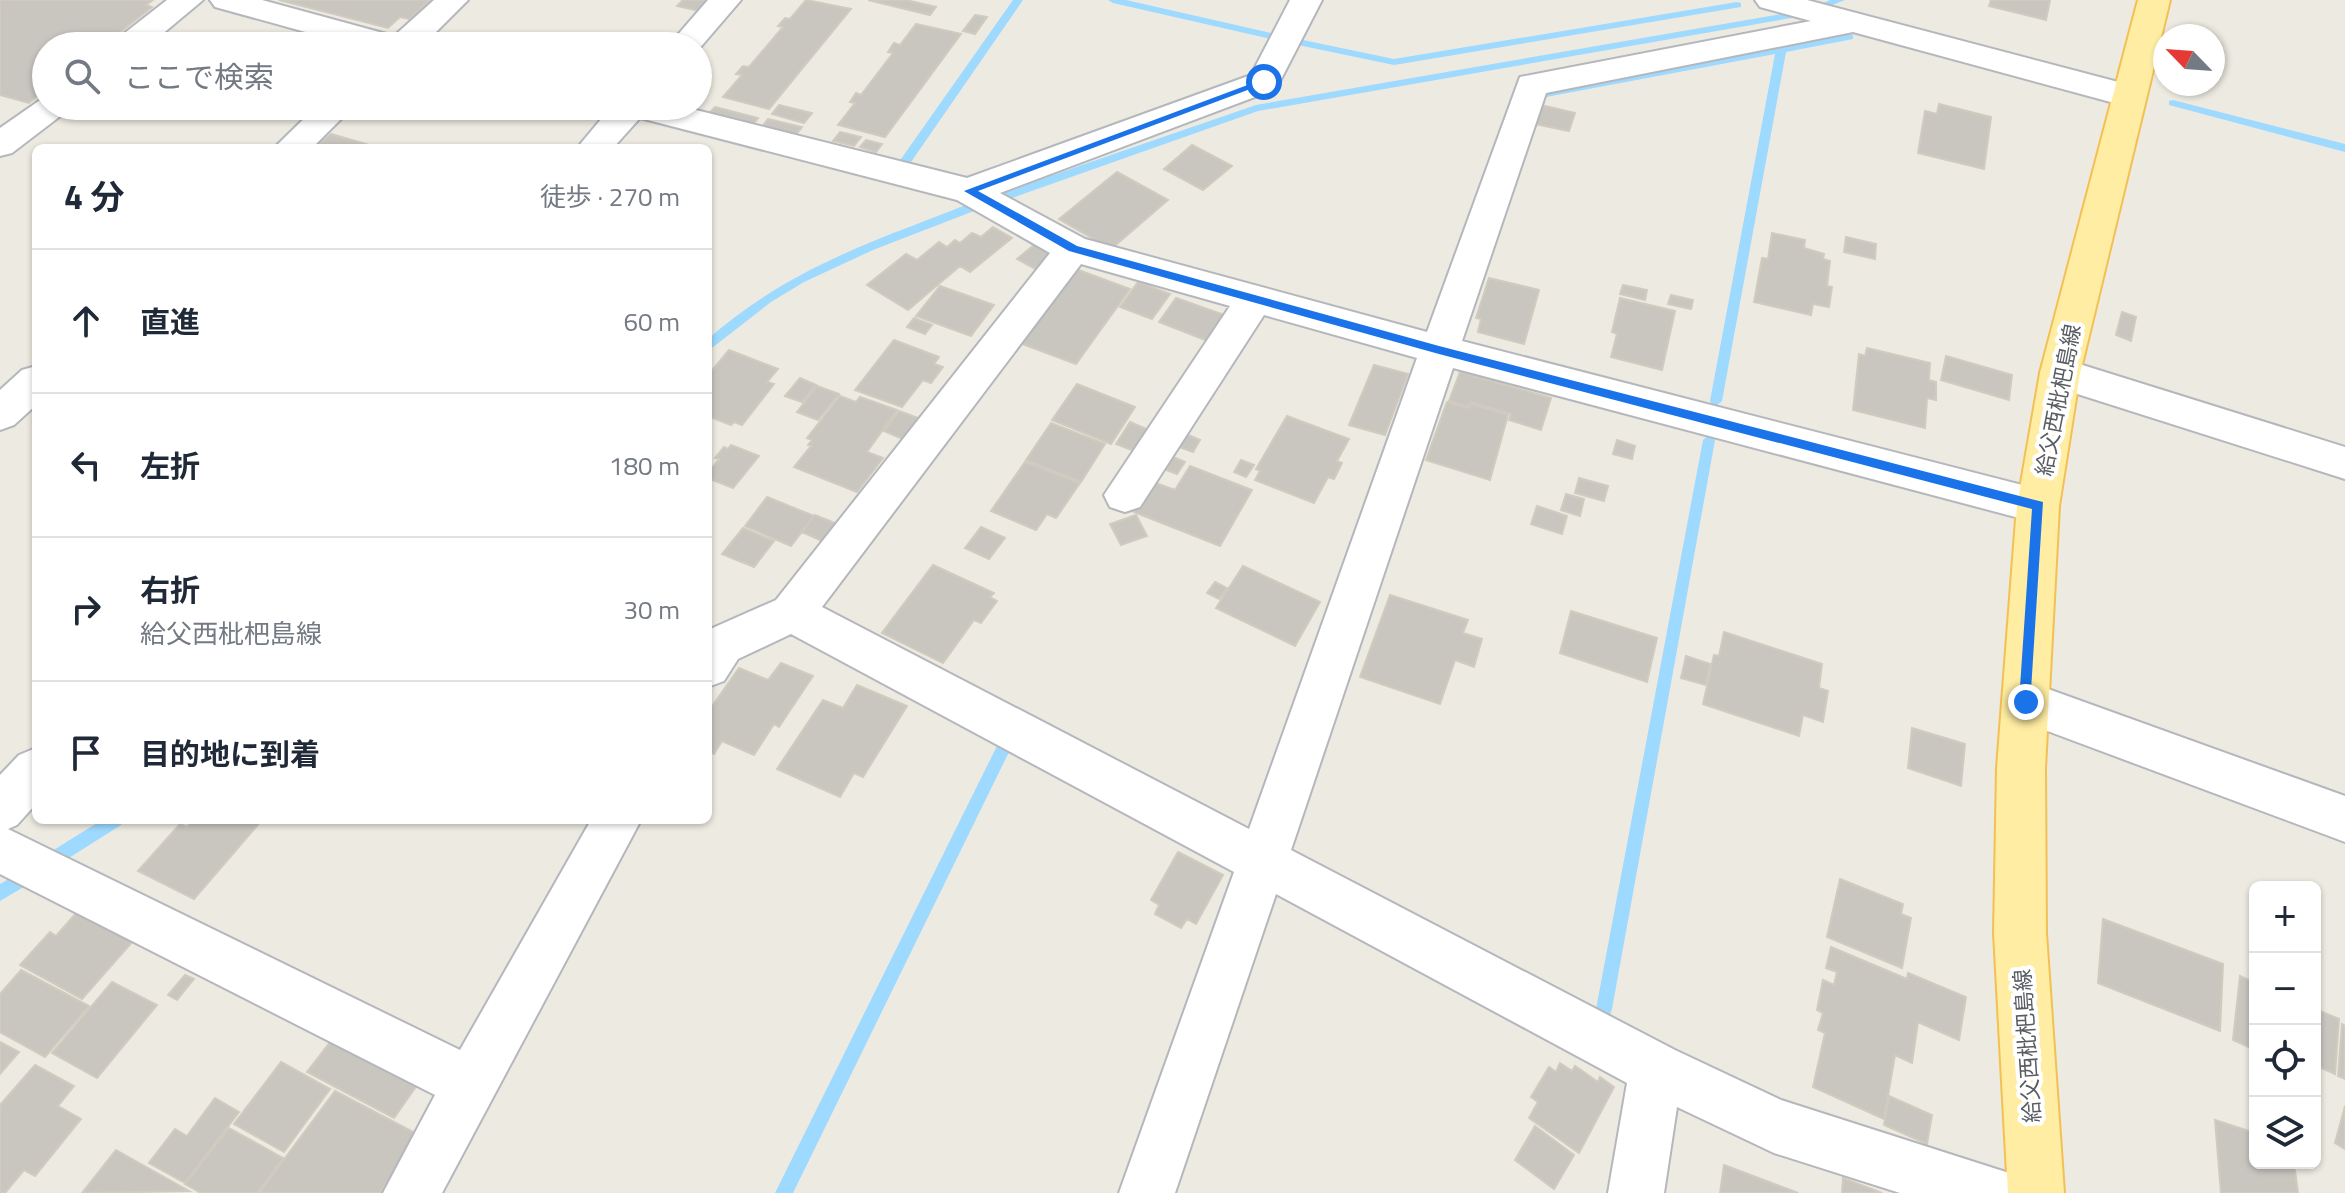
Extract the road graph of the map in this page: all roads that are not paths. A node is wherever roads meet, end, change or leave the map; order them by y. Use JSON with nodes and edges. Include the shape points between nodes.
{"nodes":[{"id":1,"x":187,"y":0,"type":"edge"},
{"id":2,"x":226,"y":0,"type":"edge"},
{"id":3,"x":452,"y":0,"type":"edge"},
{"id":4,"x":725,"y":0,"type":"edge"},
{"id":5,"x":1306,"y":0,"type":"edge"},
{"id":6,"x":1771,"y":0,"type":"edge"},
{"id":7,"x":2154,"y":0,"type":"edge"},
{"id":8,"x":1850,"y":23,"type":"junction"},
{"id":9,"x":146,"y":32,"type":"edge"},
{"id":10,"x":342,"y":32,"type":"edge"},
{"id":11,"x":418,"y":32,"type":"edge"},
{"id":12,"x":696,"y":32,"type":"edge"},
{"id":13,"x":2129,"y":96,"type":"junction"},
{"id":14,"x":33,"y":120,"type":"edge"},
{"id":15,"x":322,"y":120,"type":"edge"},
{"id":16,"x":621,"y":120,"type":"edge"},
{"id":17,"x":689,"y":120,"type":"edge"},
{"id":18,"x":295,"y":144,"type":"edge"},
{"id":19,"x":598,"y":144,"type":"edge"},
{"id":20,"x":0,"y":145,"type":"edge"},
{"id":21,"x":969,"y":191,"type":"junction"},
{"id":22,"x":1073,"y":249,"type":"junction"},
{"id":23,"x":1255,"y":299,"type":"junction"},
{"id":24,"x":1439,"y":350,"type":"junction"},
{"id":25,"x":2060,"y":373,"type":"junction"},
{"id":26,"x":32,"y":385,"type":"edge"},
{"id":27,"x":0,"y":414,"type":"edge"},
{"id":28,"x":2345,"y":463,"type":"edge"},
{"id":29,"x":1125,"y":495,"type":"dead end"},
{"id":30,"x":2038,"y":506,"type":"junction"},
{"id":31,"x":792,"y":613,"type":"junction"},
{"id":32,"x":712,"y":661,"type":"edge"},
{"id":33,"x":2026,"y":702,"type":"junction"},
{"id":34,"x":32,"y":774,"type":"edge"},
{"id":35,"x":0,"y":809,"type":"edge"},
{"id":36,"x":2345,"y":819,"type":"edge"},
{"id":37,"x":615,"y":824,"type":"edge"},
{"id":38,"x":0,"y":849,"type":"edge"},
{"id":39,"x":1262,"y":861,"type":"junction"},
{"id":40,"x":1656,"y":1069,"type":"junction"},
{"id":41,"x":471,"y":1084,"type":"junction"},
{"id":42,"x":411,"y":1193,"type":"edge"},
{"id":43,"x":1147,"y":1193,"type":"edge"},
{"id":44,"x":1636,"y":1193,"type":"edge"},
{"id":45,"x":1989,"y":1193,"type":"edge"},
{"id":46,"x":2036,"y":1193,"type":"edge"}],
"edges":[{"from":1,"to":9,"type":"street"},
{"from":2,"to":10,"type":"street"},
{"from":3,"to":11,"type":"street"},
{"from":4,"to":12,"type":"street"},
{"from":5,"to":21,"type":"street","via":[[1264,82]]},
{"from":6,"to":8,"type":"street"},
{"from":7,"to":13,"type":"main road","name":"給父西枇杷島線"},
{"from":8,"to":13,"type":"street"},
{"from":8,"to":24,"type":"street","via":[[1532,85]]},
{"from":13,"to":25,"type":"main road","name":"給父西枇杷島線"},
{"from":14,"to":20,"type":"street"},
{"from":15,"to":18,"type":"street"},
{"from":16,"to":19,"type":"street"},
{"from":17,"to":21,"type":"street"},
{"from":21,"to":22,"type":"street"},
{"from":22,"to":23,"type":"street"},
{"from":22,"to":31,"type":"street"},
{"from":23,"to":24,"type":"street"},
{"from":23,"to":29,"type":"street"},
{"from":24,"to":30,"type":"street"},
{"from":24,"to":39,"type":"street"},
{"from":25,"to":28,"type":"street"},
{"from":25,"to":30,"type":"main road","name":"給父西枇杷島線"},
{"from":26,"to":27,"type":"street"},
{"from":30,"to":33,"type":"main road","name":"給父西枇杷島線"},
{"from":31,"to":32,"type":"street","via":[[722,645]]},
{"from":31,"to":39,"type":"street"},
{"from":33,"to":36,"type":"street"},
{"from":33,"to":46,"type":"main road","name":"給父西枇杷島線","via":[[2020,933]]},
{"from":34,"to":35,"type":"street"},
{"from":37,"to":41,"type":"street"},
{"from":38,"to":41,"type":"street"},
{"from":39,"to":40,"type":"street"},
{"from":39,"to":43,"type":"street"},
{"from":40,"to":44,"type":"street"},
{"from":40,"to":45,"type":"street","via":[[1774,1125]]},
{"from":41,"to":42,"type":"street"}]}
